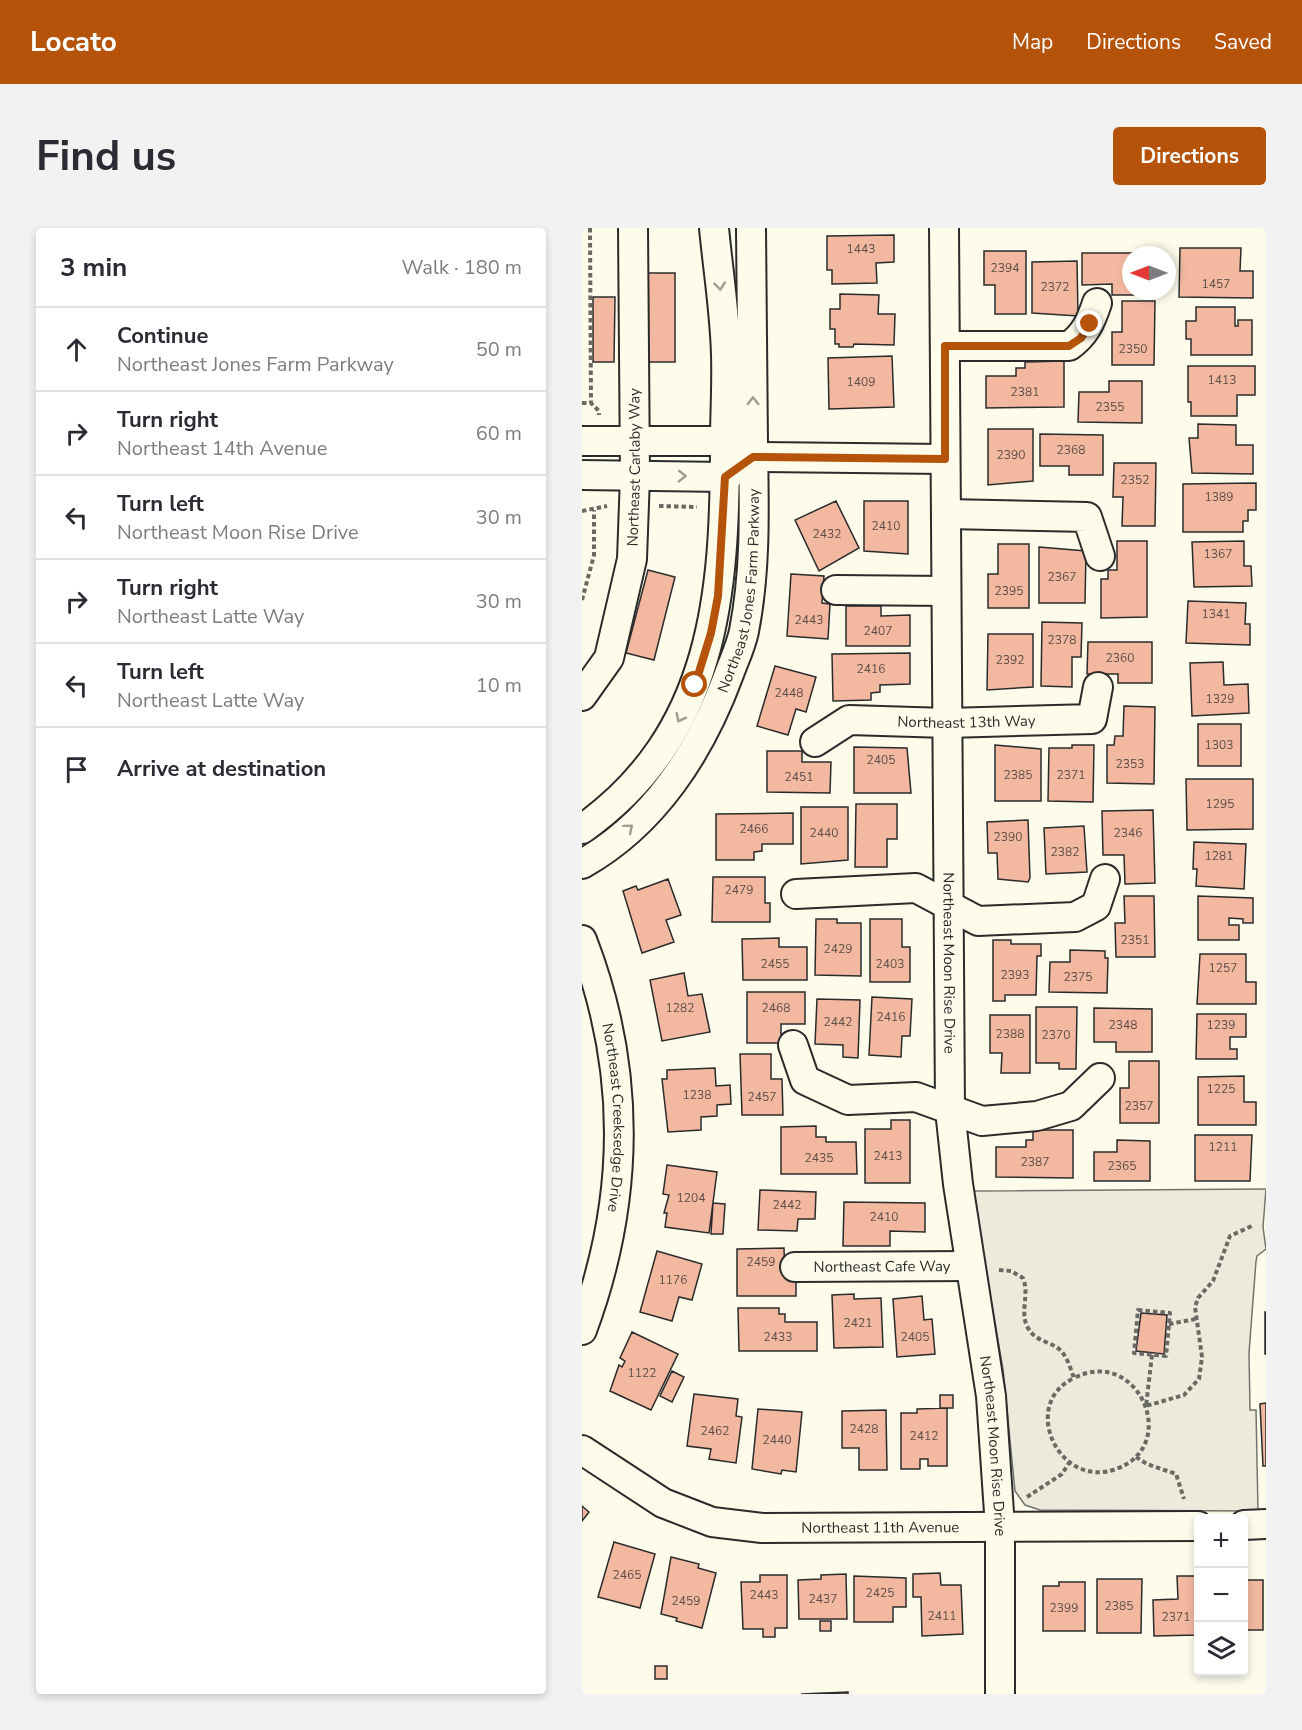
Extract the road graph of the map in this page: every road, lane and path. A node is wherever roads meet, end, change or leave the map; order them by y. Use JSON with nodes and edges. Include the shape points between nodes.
{"nodes":[{"id":1,"x":590,"y":228,"type":"edge"},
{"id":2,"x":633,"y":228,"type":"edge"},
{"id":3,"x":714,"y":228,"type":"edge"},
{"id":4,"x":751,"y":228,"type":"edge"},
{"id":5,"x":944,"y":228,"type":"edge"},
{"id":6,"x":1097,"y":303,"type":"dead end"},
{"id":7,"x":945,"y":346,"type":"junction"},
{"id":8,"x":591,"y":403,"type":"dead end"},
{"id":9,"x":582,"y":441,"type":"edge"},
{"id":10,"x":635,"y":441,"type":"junction"},
{"id":11,"x":725,"y":441,"type":"junction"},
{"id":12,"x":753,"y":457,"type":"junction"},
{"id":13,"x":945,"y":459,"type":"junction"},
{"id":14,"x":582,"y":476,"type":"edge"},
{"id":15,"x":635,"y":476,"type":"junction"},
{"id":16,"x":725,"y":477,"type":"junction"},
{"id":17,"x":594,"y":510,"type":"dead end"},
{"id":18,"x":946,"y":514,"type":"junction"},
{"id":19,"x":1100,"y":556,"type":"dead end"},
{"id":20,"x":836,"y":590,"type":"dead end"},
{"id":21,"x":946,"y":591,"type":"junction"},
{"id":22,"x":582,"y":600,"type":"edge"},
{"id":23,"x":1098,"y":687,"type":"dead end"},
{"id":24,"x":582,"y":696,"type":"edge"},
{"id":25,"x":947,"y":723,"type":"junction"},
{"id":26,"x":814,"y":742,"type":"dead end"},
{"id":27,"x":582,"y":829,"type":"edge"},
{"id":28,"x":582,"y":864,"type":"edge"},
{"id":29,"x":1105,"y":879,"type":"dead end"},
{"id":30,"x":796,"y":894,"type":"dead end"},
{"id":31,"x":948,"y":906,"type":"junction"},
{"id":32,"x":582,"y":940,"type":"edge"},
{"id":33,"x":794,"y":1045,"type":"dead end"},
{"id":34,"x":1100,"y":1078,"type":"dead end"},
{"id":35,"x":950,"y":1110,"type":"junction"},
{"id":36,"x":1254,"y":1225,"type":"dead end"},
{"id":37,"x":795,"y":1266,"type":"dead end"},
{"id":38,"x":970,"y":1266,"type":"junction"},
{"id":39,"x":998,"y":1270,"type":"dead end"},
{"id":40,"x":1196,"y":1319,"type":"junction"},
{"id":41,"x":1169,"y":1324,"type":"junction"},
{"id":42,"x":582,"y":1330,"type":"edge"},
{"id":43,"x":1152,"y":1355,"type":"junction"},
{"id":44,"x":1074,"y":1378,"type":"junction"},
{"id":45,"x":1146,"y":1406,"type":"junction"},
{"id":46,"x":582,"y":1450,"type":"edge"},
{"id":47,"x":1136,"y":1456,"type":"junction"},
{"id":48,"x":1069,"y":1463,"type":"junction"},
{"id":49,"x":1027,"y":1497,"type":"dead end"},
{"id":50,"x":1184,"y":1500,"type":"dead end"},
{"id":51,"x":1266,"y":1524,"type":"edge"},
{"id":52,"x":1248,"y":1525,"type":"edge"},
{"id":53,"x":1194,"y":1526,"type":"edge"},
{"id":54,"x":1000,"y":1527,"type":"junction"},
{"id":55,"x":1000,"y":1694,"type":"edge"}],
"edges":[{"from":1,"to":8,"type":"path"},
{"from":2,"to":10,"type":"street","name":"Northeast Carlaby Way"},
{"from":3,"to":11,"type":"street","name":"Northeast Jones Farm Parkway","one_way":true,"via":[[726,355]]},
{"from":12,"to":4,"type":"street","name":"Northeast Jones Farm Parkway","one_way":true},
{"from":5,"to":7,"type":"street","name":"Northeast Moon Rise Drive"},
{"from":6,"to":7,"type":"street","via":[[1081,338],[1069,346]]},
{"from":7,"to":13,"type":"street","name":"Northeast Moon Rise Drive"},
{"from":9,"to":10,"type":"street"},
{"from":10,"to":11,"type":"street"},
{"from":10,"to":15,"type":"street","name":"Northeast Carlaby Way"},
{"from":11,"to":12,"type":"street"},
{"from":11,"to":16,"type":"street","name":"Northeast Jones Farm Parkway"},
{"from":12,"to":13,"type":"street"},
{"from":12,"to":16,"type":"street"},
{"from":28,"to":12,"type":"street","name":"Northeast Jones Farm Parkway","one_way":true,"via":[[637,822],[664,795],[695,747],[723,691],[743,634],[751,591]]},
{"from":13,"to":18,"type":"street","name":"Northeast Moon Rise Drive"},
{"from":14,"to":15,"type":"street"},
{"from":15,"to":16,"type":"street","one_way":true},
{"from":15,"to":24,"type":"street","name":"Northeast Carlaby Way","via":[[632,559],[612,647],[609,658]]},
{"from":16,"to":27,"type":"street","name":"Northeast Jones Farm Parkway","one_way":true,"via":[[718,596],[695,685],[669,739],[645,774]]},
{"from":17,"to":22,"type":"path","via":[[594,555]]},
{"from":18,"to":19,"type":"street","via":[[1087,517]]},
{"from":18,"to":21,"type":"street","name":"Northeast Moon Rise Drive"},
{"from":20,"to":21,"type":"street"},
{"from":21,"to":25,"type":"street","name":"Northeast Moon Rise Drive"},
{"from":23,"to":25,"type":"street","name":"Northeast 13th Way","via":[[1092,719]]},
{"from":25,"to":26,"type":"street","name":"Northeast 13th Way","via":[[849,720]]},
{"from":25,"to":31,"type":"street","name":"Northeast Moon Rise Drive"},
{"from":29,"to":31,"type":"street","via":[[1096,906],[1076,917],[978,921]]},
{"from":30,"to":31,"type":"street","via":[[916,888]]},
{"from":31,"to":35,"type":"street","name":"Northeast Moon Rise Drive"},
{"from":32,"to":42,"type":"street","name":"Northeast Creeksedge Drive","via":[[596,976],[614,1053],[619,1104],[610,1240]]},
{"from":33,"to":35,"type":"street","via":[[805,1080],[849,1100],[916,1097]]},
{"from":34,"to":35,"type":"street","via":[[1071,1106],[1037,1116],[982,1121]]},
{"from":35,"to":38,"type":"street","name":"Northeast Moon Rise Drive"},
{"from":36,"to":40,"type":"path","via":[[1230,1236],[1213,1281],[1198,1298]]},
{"from":37,"to":38,"type":"street","name":"Northeast Cafe Way"},
{"from":38,"to":54,"type":"street","name":"Northeast Moon Rise Drive","via":[[991,1396]]},
{"from":39,"to":44,"type":"path","via":[[1011,1271],[1023,1278],[1026,1326],[1038,1339],[1063,1353]]},
{"from":40,"to":41,"type":"path"},
{"from":40,"to":45,"type":"path","via":[[1202,1356],[1199,1378],[1184,1395]]},
{"from":41,"to":43,"type":"path","via":[[1166,1356]]},
{"from":41,"to":43,"type":"path","via":[[1170,1313],[1138,1310],[1134,1353]]},
{"from":43,"to":45,"type":"path"},
{"from":44,"to":45,"type":"path","via":[[1106,1372],[1117,1376],[1130,1382]]},
{"from":44,"to":48,"type":"path","via":[[1055,1393],[1047,1420],[1054,1447]]},
{"from":45,"to":47,"type":"path","via":[[1149,1433]]},
{"from":46,"to":54,"type":"street","name":"Northeast 11th Avenue","via":[[663,1503],[712,1522],[762,1528]]},
{"from":47,"to":48,"type":"path","via":[[1107,1472],[1082,1470]]},
{"from":47,"to":50,"type":"path","via":[[1176,1474]]},
{"from":48,"to":49,"type":"path","via":[[1062,1474]]},
{"from":51,"to":52,"type":"street"},
{"from":53,"to":54,"type":"street","name":"Northeast 11th Avenue"},
{"from":54,"to":55,"type":"street","name":"Northeast Moon Rise Drive"}]}
